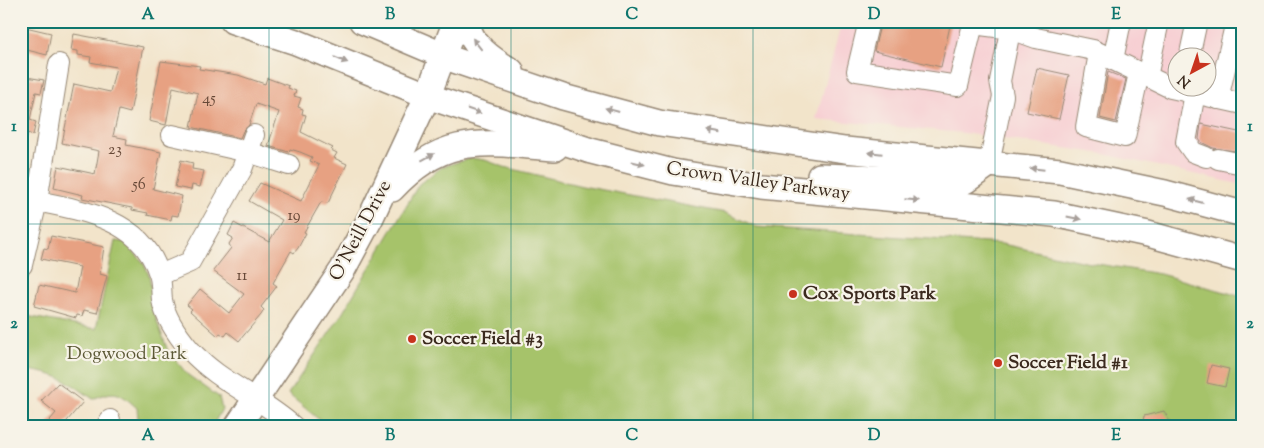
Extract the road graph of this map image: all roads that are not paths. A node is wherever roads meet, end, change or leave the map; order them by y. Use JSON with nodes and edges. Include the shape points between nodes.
{"nodes":[{"id":1,"x":233,"y":21,"type":"edge"},
{"id":2,"x":362,"y":21,"type":"edge"},
{"id":3,"x":438,"y":21,"type":"edge"},
{"id":4,"x":456,"y":21,"type":"edge"},
{"id":5,"x":467,"y":21,"type":"edge"},
{"id":6,"x":869,"y":21,"type":"edge"},
{"id":7,"x":1122,"y":21,"type":"edge"},
{"id":8,"x":1159,"y":21,"type":"edge"},
{"id":9,"x":1197,"y":21,"type":"edge"},
{"id":10,"x":1236,"y":21,"type":"edge"},
{"id":11,"x":1012,"y":25,"type":"edge"},
{"id":12,"x":1191,"y":48,"type":"edge"},
{"id":13,"x":435,"y":52,"type":"junction"},
{"id":14,"x":1106,"y":57,"type":"junction"},
{"id":15,"x":59,"y":64,"type":"dead end"},
{"id":16,"x":1143,"y":75,"type":"junction"},
{"id":17,"x":1166,"y":83,"type":"edge"},
{"id":18,"x":420,"y":92,"type":"junction"},
{"id":19,"x":563,"y":96,"type":"junction"},
{"id":20,"x":1188,"y":98,"type":"edge"},
{"id":21,"x":1215,"y":98,"type":"edge"},
{"id":22,"x":1218,"y":99,"type":"junction"},
{"id":23,"x":1243,"y":104,"type":"edge"},
{"id":24,"x":172,"y":135,"type":"dead end"},
{"id":25,"x":251,"y":144,"type":"junction"},
{"id":26,"x":591,"y":151,"type":"junction"},
{"id":27,"x":983,"y":164,"type":"junction"},
{"id":28,"x":1243,"y":164,"type":"edge"},
{"id":29,"x":289,"y":165,"type":"dead end"},
{"id":30,"x":777,"y":188,"type":"junction"},
{"id":31,"x":29,"y":199,"type":"edge"},
{"id":32,"x":1243,"y":214,"type":"edge"},
{"id":33,"x":371,"y":217,"type":"junction"},
{"id":34,"x":1243,"y":260,"type":"edge"},
{"id":35,"x":22,"y":265,"type":"edge"},
{"id":36,"x":160,"y":275,"type":"junction"},
{"id":37,"x":251,"y":396,"type":"junction"},
{"id":38,"x":222,"y":427,"type":"edge"},
{"id":39,"x":237,"y":427,"type":"edge"},
{"id":40,"x":294,"y":427,"type":"edge"}],
"edges":[{"from":1,"to":18,"type":"main road","name":"Crown Valley Parkway","one_way":true,"via":[[296,42]]},
{"from":2,"to":13,"type":"main road"},
{"from":3,"to":13,"type":"main road","name":"O'Neill Drive"},
{"from":4,"to":13,"type":"main road","name":"O'Neill Drive"},
{"from":19,"to":5,"type":"main road","one_way":true,"via":[[490,57],[474,40]]},
{"from":6,"to":11,"type":"street","via":[[857,72],[958,86],[973,24]]},
{"from":7,"to":14,"type":"street"},
{"from":8,"to":16,"type":"street"},
{"from":9,"to":12,"type":"street"},
{"from":10,"to":22,"type":"street"},
{"from":11,"to":14,"type":"street","via":[[1036,38]]},
{"from":11,"to":27,"type":"street","via":[[1000,81],[1003,96]]},
{"from":13,"to":18,"type":"main road","name":"O'Neill Drive"},
{"from":13,"to":19,"type":"main road"},
{"from":14,"to":16,"type":"street"},
{"from":14,"to":16,"type":"street","via":[[1086,127],[1125,137]]},
{"from":15,"to":31,"type":"street"},
{"from":16,"to":17,"type":"street"},
{"from":18,"to":26,"type":"main road","name":"Crown Valley Parkway","one_way":true},
{"from":18,"to":33,"type":"main road","name":"O'Neill Drive"},
{"from":18,"to":37,"type":"main road","name":"O'Neill Drive","via":[[353,222]]},
{"from":27,"to":19,"type":"main road","one_way":true,"via":[[835,149],[659,123]]},
{"from":20,"to":28,"type":"street","via":[[1191,115],[1187,130],[1188,147],[1212,158]]},
{"from":21,"to":22,"type":"street"},
{"from":22,"to":23,"type":"street"},
{"from":24,"to":25,"type":"street"},
{"from":25,"to":29,"type":"street"},
{"from":25,"to":36,"type":"street","via":[[242,169],[190,262]]},
{"from":26,"to":30,"type":"main road","name":"Crown Valley Parkway","one_way":true,"via":[[673,172]]},
{"from":33,"to":26,"type":"main road","one_way":true,"via":[[410,168],[434,154],[458,146],[496,144]]},
{"from":27,"to":30,"type":"main road","via":[[965,181],[810,176]]},
{"from":32,"to":27,"type":"main road","one_way":true,"via":[[1165,193],[1069,173]]},
{"from":30,"to":34,"type":"main road","name":"Crown Valley Parkway","one_way":true,"via":[[1054,214],[1148,234]]},
{"from":31,"to":35,"type":"street"},
{"from":31,"to":36,"type":"street","via":[[90,212],[119,224],[148,248]]},
{"from":33,"to":37,"type":"main road","name":"O'Neill Drive","via":[[342,269]]},
{"from":36,"to":37,"type":"street","via":[[162,303],[171,323],[190,350],[215,373]]},
{"from":37,"to":38,"type":"main road","name":"O'Neill Drive"},
{"from":37,"to":39,"type":"main road","name":"O'Neill Drive"},
{"from":37,"to":40,"type":"street"}]}
